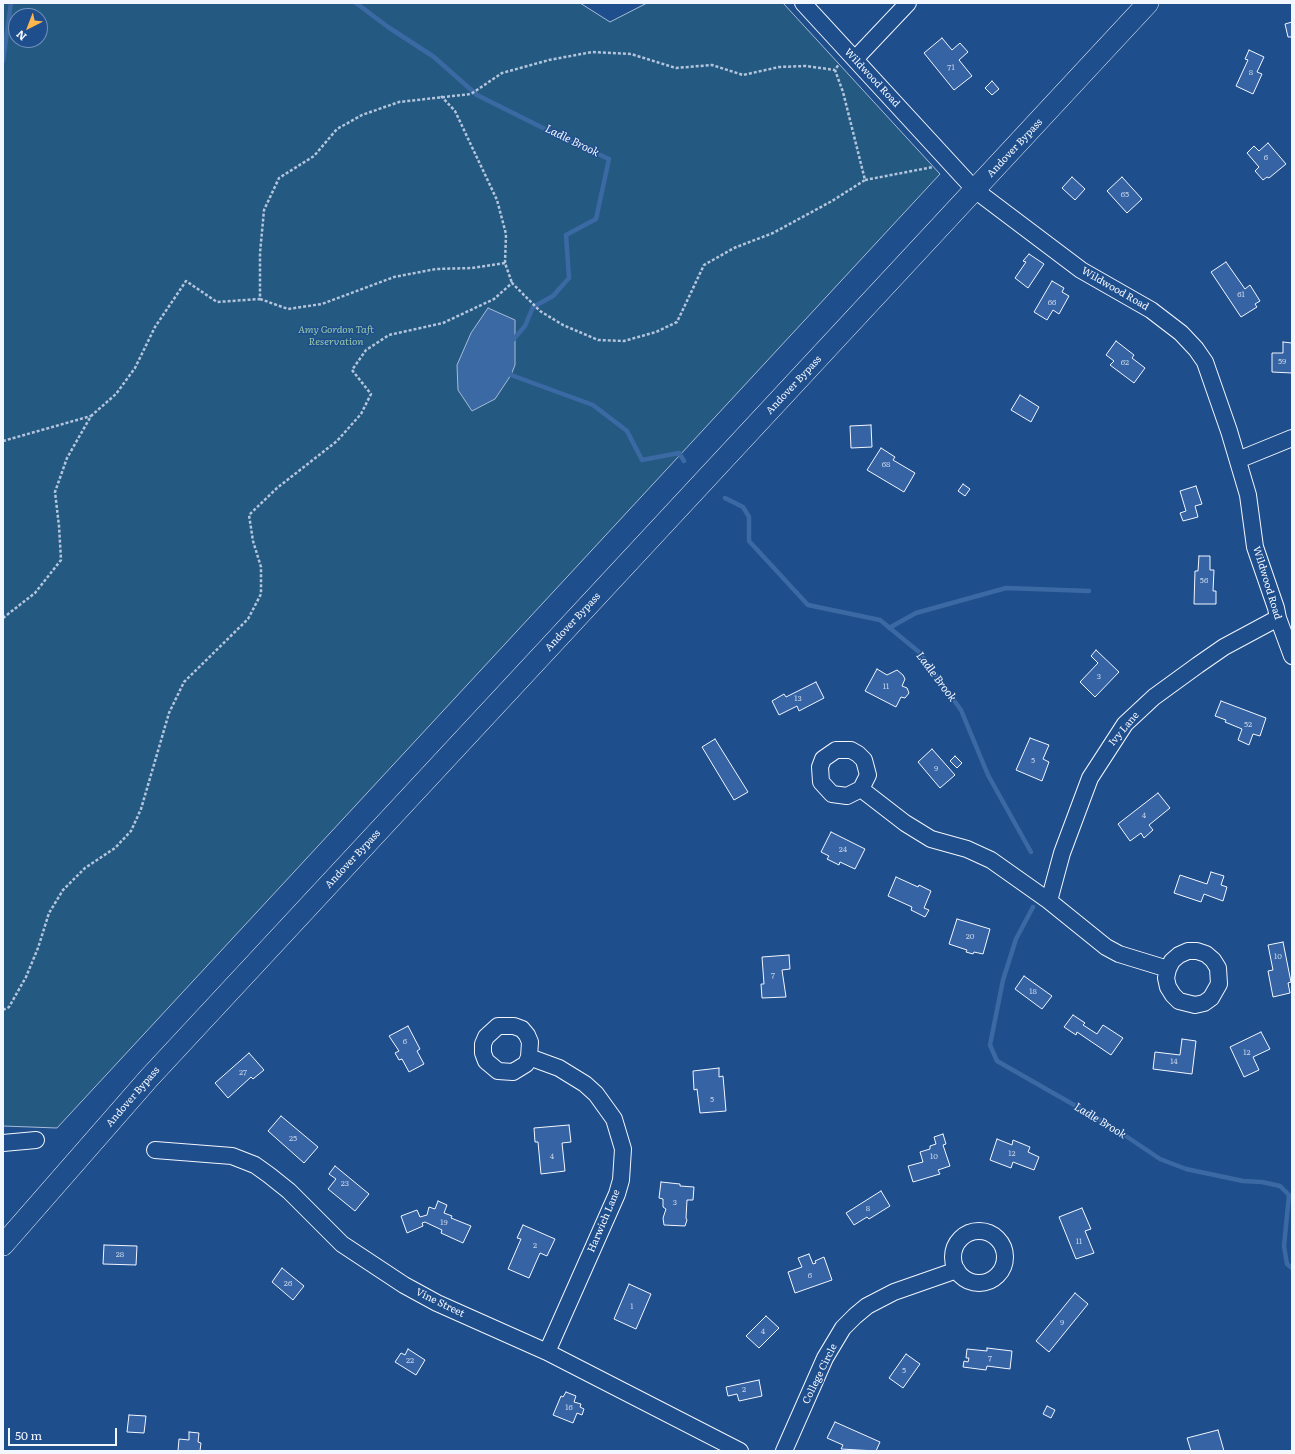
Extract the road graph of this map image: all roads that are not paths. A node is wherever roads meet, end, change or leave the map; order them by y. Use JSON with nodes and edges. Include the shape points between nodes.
{"nodes":[{"id":1,"x":803,"y":3,"type":"edge"},
{"id":2,"x":908,"y":3,"type":"edge"},
{"id":3,"x":1148,"y":3,"type":"edge"},
{"id":4,"x":851,"y":55,"type":"junction"},
{"id":5,"x":975,"y":190,"type":"junction"},
{"id":6,"x":1292,"y":438,"type":"edge"},
{"id":7,"x":1238,"y":460,"type":"junction"},
{"id":8,"x":1278,"y":618,"type":"junction"},
{"id":9,"x":1292,"y":656,"type":"edge"},
{"id":10,"x":861,"y":789,"type":"dead end"},
{"id":11,"x":1049,"y":901,"type":"junction"},
{"id":12,"x":1168,"y":969,"type":"dead end"},
{"id":13,"x":530,"y":1057,"type":"dead end"},
{"id":14,"x":36,"y":1140,"type":"dead end"},
{"id":15,"x":3,"y":1143,"type":"edge"},
{"id":16,"x":155,"y":1150,"type":"dead end"},
{"id":17,"x":3,"y":1245,"type":"edge"},
{"id":18,"x":957,"y":1270,"type":"dead end"},
{"id":19,"x":547,"y":1352,"type":"junction"},
{"id":20,"x":740,"y":1451,"type":"edge"},
{"id":21,"x":784,"y":1451,"type":"edge"}],
"edges":[{"from":1,"to":4,"type":"street","name":"Wildwood Road"},
{"from":2,"to":4,"type":"street"},
{"from":3,"to":5,"type":"main road","name":"Andover Bypass"},
{"from":4,"to":5,"type":"street","name":"Wildwood Road"},
{"from":5,"to":7,"type":"street","name":"Wildwood Road","via":[[1081,270],[1151,310],[1181,333],[1205,362]]},
{"from":5,"to":17,"type":"main road","name":"Andover Bypass","via":[[154,1072]]},
{"from":6,"to":7,"type":"street"},
{"from":7,"to":8,"type":"street","name":"Wildwood Road","via":[[1248,495],[1255,547]]},
{"from":8,"to":9,"type":"street","name":"Wildwood Road"},
{"from":8,"to":11,"type":"street","name":"Ivy Lane","via":[[1192,669],[1154,697],[1125,724],[1090,778],[1062,853]]},
{"from":10,"to":11,"type":"street","via":[[917,832],[991,860]]},
{"from":11,"to":12,"type":"street","via":[[1106,947],[1119,954]]},
{"from":13,"to":19,"type":"street","name":"Harwich Lane","via":[[559,1068],[596,1094],[614,1119],[623,1149],[621,1180],[617,1194]]},
{"from":14,"to":15,"type":"street"},
{"from":16,"to":19,"type":"street","name":"Vine Street","via":[[232,1156],[255,1165],[289,1191],[342,1244],[365,1260],[437,1303]]},
{"from":18,"to":21,"type":"street","name":"College Circle","via":[[894,1292],[867,1306],[855,1316],[825,1358]]},
{"from":19,"to":20,"type":"street","name":"Vine Street"}]}
